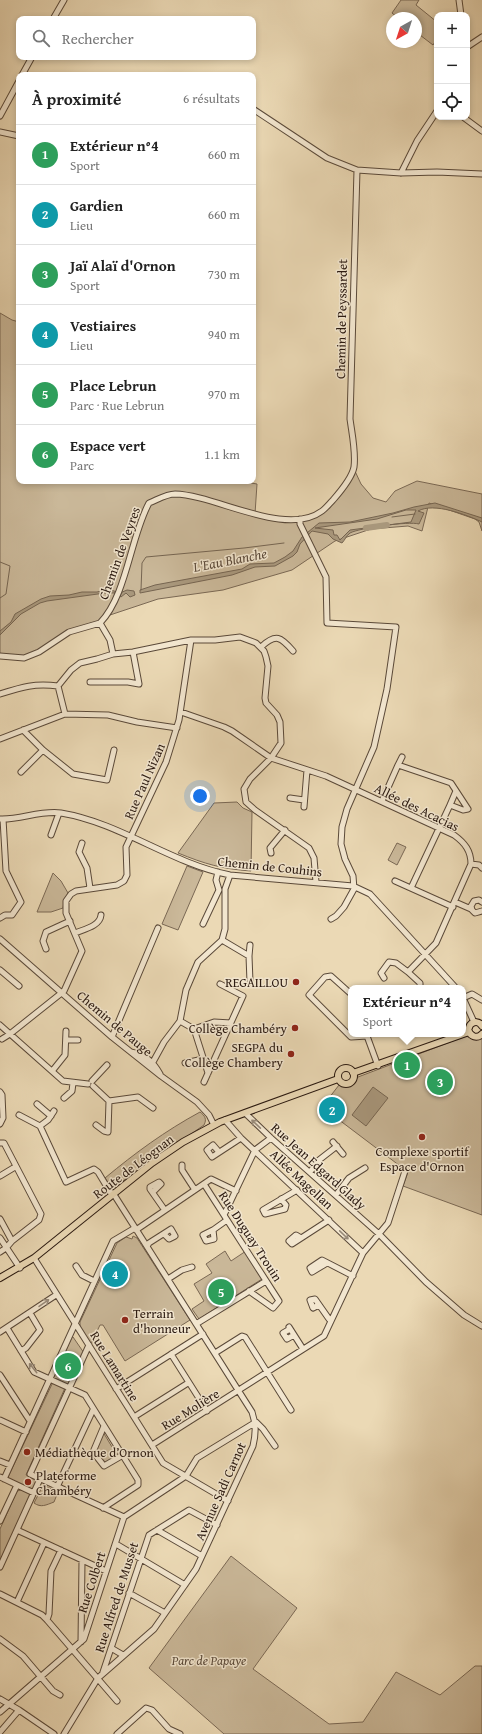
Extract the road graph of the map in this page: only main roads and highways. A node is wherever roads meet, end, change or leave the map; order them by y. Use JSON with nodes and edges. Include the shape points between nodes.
{"nodes":[{"id":1,"x":482,"y":1026,"type":"edge"},
{"id":2,"x":469,"y":1032,"type":"junction"},
{"id":3,"x":466,"y":1033,"type":"edge"},
{"id":4,"x":482,"y":1034,"type":"edge"},
{"id":5,"x":456,"y":1037,"type":"edge"},
{"id":6,"x":353,"y":1074,"type":"junction"},
{"id":7,"x":338,"y":1079,"type":"junction"},
{"id":8,"x":0,"y":1278,"type":"edge"}],
"edges":[{"from":1,"to":2,"type":"main road","via":[[474,1022],[469,1026]]},
{"from":2,"to":3,"type":"main road"},
{"from":2,"to":4,"type":"main road","via":[[474,1037]]},
{"from":5,"to":6,"type":"main road"},
{"from":6,"to":7,"type":"main road","via":[[353,1079],[348,1084],[343,1084]]},
{"from":6,"to":7,"type":"main road","via":[[348,1068],[343,1068]]},
{"from":7,"to":8,"type":"main road","name":"Route de Léognan","via":[[225,1120],[168,1152],[34,1258]]}]}
